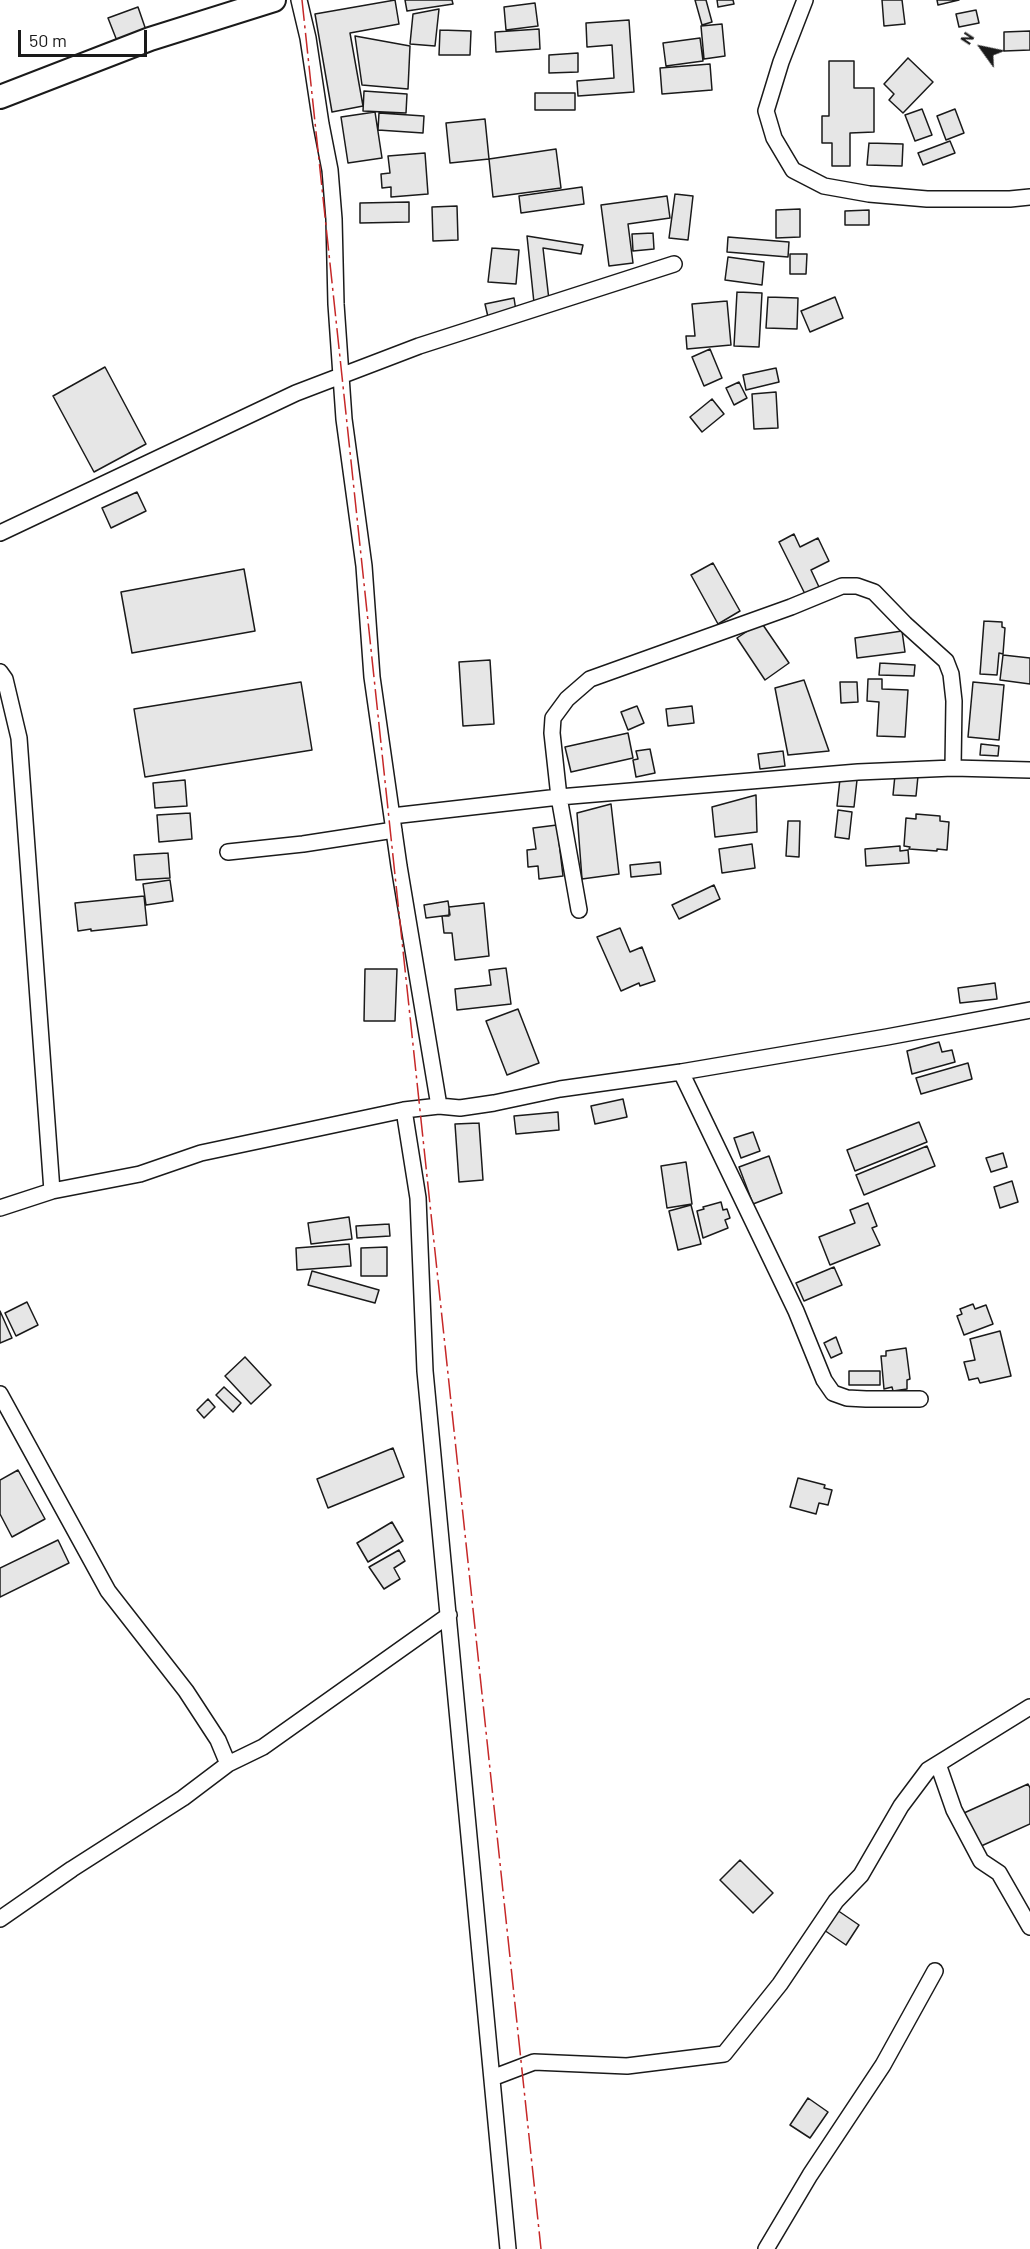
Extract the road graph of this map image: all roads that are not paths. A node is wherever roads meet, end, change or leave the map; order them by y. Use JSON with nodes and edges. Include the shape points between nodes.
{"nodes":[{"id":1,"x":274,"y":0,"type":"edge"},
{"id":2,"x":299,"y":0,"type":"edge"},
{"id":3,"x":805,"y":0,"type":"edge"},
{"id":4,"x":0,"y":97,"type":"edge"},
{"id":5,"x":1030,"y":196,"type":"edge"},
{"id":6,"x":674,"y":264,"type":"dead end"},
{"id":7,"x":340,"y":376,"type":"junction"},
{"id":8,"x":0,"y":533,"type":"edge"},
{"id":9,"x":0,"y":672,"type":"edge"},
{"id":10,"x":953,"y":768,"type":"junction"},
{"id":11,"x":1030,"y":770,"type":"edge"},
{"id":12,"x":559,"y":797,"type":"junction"},
{"id":13,"x":393,"y":823,"type":"junction"},
{"id":14,"x":228,"y":852,"type":"dead end"},
{"id":15,"x":579,"y":910,"type":"dead end"},
{"id":16,"x":1030,"y":1010,"type":"edge"},
{"id":17,"x":681,"y":1072,"type":"junction"},
{"id":18,"x":439,"y":1106,"type":"junction"},
{"id":19,"x":404,"y":1110,"type":"junction"},
{"id":20,"x":52,"y":1191,"type":"junction"},
{"id":21,"x":0,"y":1208,"type":"edge"},
{"id":22,"x":0,"y":1394,"type":"edge"},
{"id":23,"x":920,"y":1399,"type":"dead end"},
{"id":24,"x":449,"y":1615,"type":"junction"},
{"id":25,"x":1030,"y":1707,"type":"edge"},
{"id":26,"x":228,"y":1764,"type":"junction"},
{"id":27,"x":938,"y":1764,"type":"junction"},
{"id":28,"x":0,"y":1919,"type":"edge"},
{"id":29,"x":1030,"y":1927,"type":"edge"},
{"id":30,"x":935,"y":1971,"type":"dead end"},
{"id":31,"x":492,"y":2078,"type":"junction"},
{"id":32,"x":508,"y":2249,"type":"edge"},
{"id":33,"x":766,"y":2249,"type":"edge"}],
"edges":[{"from":1,"to":4,"type":"main road","via":[[150,39]]},
{"from":2,"to":7,"type":"street","via":[[330,170]]},
{"from":3,"to":5,"type":"street","via":[[766,111],[774,138],[793,170],[824,186],[868,194],[927,199]]},
{"from":6,"to":7,"type":"street","via":[[419,346]]},
{"from":7,"to":8,"type":"street","via":[[296,393]]},
{"from":7,"to":13,"type":"street","via":[[364,566],[372,678]]},
{"from":9,"to":20,"type":"street","via":[[19,738]]},
{"from":10,"to":11,"type":"street"},
{"from":10,"to":12,"type":"street"},
{"from":10,"to":12,"type":"street","via":[[954,701],[946,661],[874,592],[842,586],[590,679],[553,718]]},
{"from":12,"to":13,"type":"street"},
{"from":12,"to":15,"type":"street"},
{"from":13,"to":14,"type":"street","via":[[303,844]]},
{"from":13,"to":18,"type":"street"},
{"from":16,"to":17,"type":"street"},
{"from":17,"to":18,"type":"street","via":[[460,1108]]},
{"from":17,"to":23,"type":"street","via":[[833,1393],[848,1398]]},
{"from":18,"to":19,"type":"street"},
{"from":19,"to":20,"type":"street","via":[[256,1140],[140,1174]]},
{"from":19,"to":24,"type":"street","via":[[418,1198],[425,1371]]},
{"from":20,"to":21,"type":"street"},
{"from":22,"to":26,"type":"street","via":[[108,1591],[186,1691],[218,1740]]},
{"from":24,"to":26,"type":"street","via":[[263,1747]]},
{"from":24,"to":31,"type":"street"},
{"from":25,"to":27,"type":"street"},
{"from":26,"to":28,"type":"street"},
{"from":27,"to":29,"type":"street","via":[[954,1810],[981,1861],[999,1874]]},
{"from":27,"to":31,"type":"street","via":[[928,1770],[908,1797],[861,1875],[836,1902],[780,1984],[724,2054],[627,2066],[534,2062]]},
{"from":30,"to":33,"type":"street","via":[[883,2065]]},
{"from":31,"to":32,"type":"street"}]}
